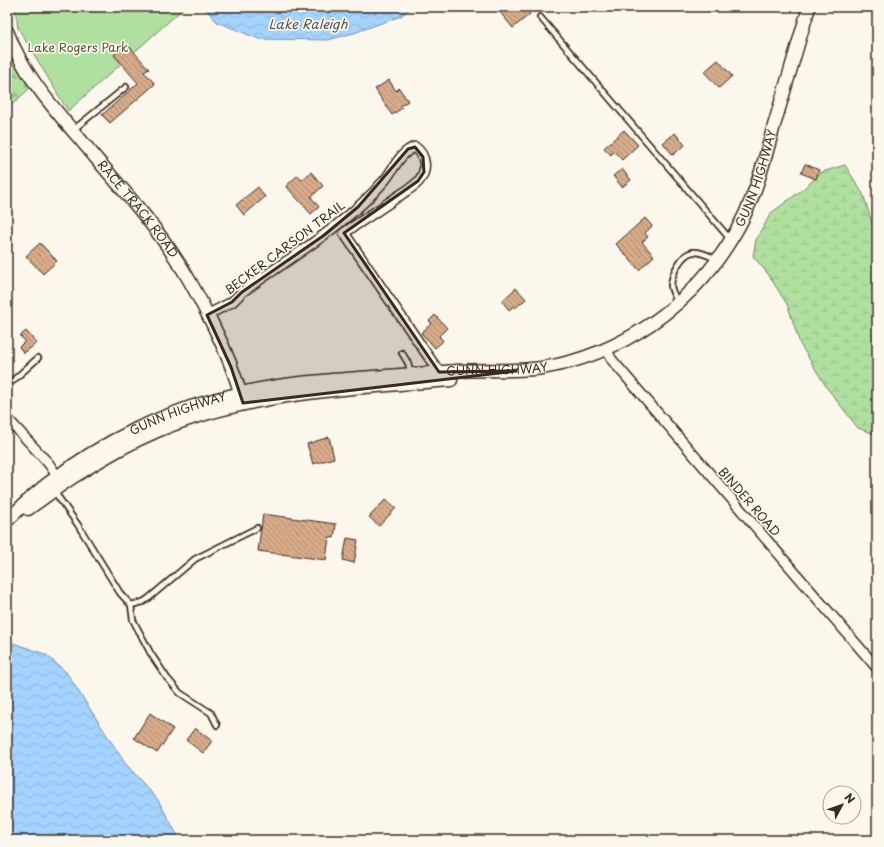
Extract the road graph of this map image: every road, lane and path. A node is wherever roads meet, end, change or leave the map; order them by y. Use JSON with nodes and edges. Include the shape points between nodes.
{"nodes":[{"id":1,"x":809,"y":7,"type":"edge"},
{"id":2,"x":540,"y":17,"type":"dead end"},
{"id":3,"x":7,"y":31,"type":"edge"},
{"id":4,"x":126,"y":87,"type":"dead end"},
{"id":5,"x":73,"y":130,"type":"junction"},
{"id":6,"x":731,"y":240,"type":"junction"},
{"id":7,"x":718,"y":260,"type":"junction"},
{"id":8,"x":679,"y":303,"type":"junction"},
{"id":9,"x":208,"y":315,"type":"junction"},
{"id":10,"x":606,"y":349,"type":"junction"},
{"id":11,"x":402,"y":353,"type":"dead end"},
{"id":12,"x":38,"y":358,"type":"dead end"},
{"id":13,"x":516,"y":371,"type":"junction"},
{"id":14,"x":439,"y":372,"type":"junction"},
{"id":15,"x":411,"y":379,"type":"junction"},
{"id":16,"x":7,"y":386,"type":"edge"},
{"id":17,"x":241,"y":398,"type":"junction"},
{"id":18,"x":7,"y":418,"type":"edge"},
{"id":19,"x":57,"y":476,"type":"junction"},
{"id":20,"x":54,"y":491,"type":"junction"},
{"id":21,"x":7,"y":521,"type":"edge"},
{"id":22,"x":257,"y":528,"type":"dead end"},
{"id":23,"x":131,"y":605,"type":"junction"},
{"id":24,"x":877,"y":668,"type":"edge"},
{"id":25,"x":217,"y":725,"type":"dead end"}],
"edges":[{"from":1,"to":6,"type":"main road","name":"GUNN HIGHWAY","via":[[759,178]]},
{"from":2,"to":6,"type":"lane"},
{"from":3,"to":5,"type":"main road","name":"RACE TRACK ROAD","via":[[28,73]]},
{"from":4,"to":5,"type":"lane"},
{"from":5,"to":9,"type":"main road","name":"RACE TRACK ROAD","via":[[161,236],[188,277]]},
{"from":6,"to":7,"type":"main road","name":"GUNN HIGHWAY"},
{"from":7,"to":8,"type":"main road","name":"GUNN HIGHWAY"},
{"from":7,"to":8,"type":"lane","via":[[701,253],[693,252],[686,255],[676,270],[671,285]]},
{"from":8,"to":10,"type":"main road","name":"GUNN HIGHWAY","via":[[642,330]]},
{"from":9,"to":14,"type":"street","name":"BECKER CARSON TRAIL","via":[[232,302],[242,292],[323,236],[364,202],[385,180],[408,149],[415,147],[423,157],[424,172],[418,181],[344,233]]},
{"from":9,"to":17,"type":"main road","name":"RACE TRACK ROAD","via":[[225,351]]},
{"from":10,"to":13,"type":"main road","name":"GUNN HIGHWAY","via":[[559,364]]},
{"from":10,"to":24,"type":"street","name":"BINDER ROAD","via":[[617,366]]},
{"from":11,"to":15,"type":"lane","via":[[408,363]]},
{"from":12,"to":16,"type":"lane"},
{"from":13,"to":14,"type":"main road","name":"GUNN HIGHWAY"},
{"from":13,"to":15,"type":"main road","via":[[478,378]]},
{"from":14,"to":15,"type":"main road","name":"GUNN HIGHWAY"},
{"from":15,"to":17,"type":"main road","name":"GUNN HIGHWAY","via":[[309,382],[266,388]]},
{"from":17,"to":19,"type":"main road","name":"GUNN HIGHWAY","via":[[196,406],[140,427]]},
{"from":17,"to":20,"type":"main road","via":[[156,432],[92,464]]},
{"from":18,"to":19,"type":"street"},
{"from":19,"to":21,"type":"main road","name":"GUNN HIGHWAY"},
{"from":20,"to":21,"type":"main road"},
{"from":20,"to":23,"type":"lane","via":[[120,593]]},
{"from":22,"to":23,"type":"lane","via":[[195,559],[149,598]]},
{"from":23,"to":25,"type":"lane","via":[[133,620],[167,678],[180,693],[211,714]]}]}
